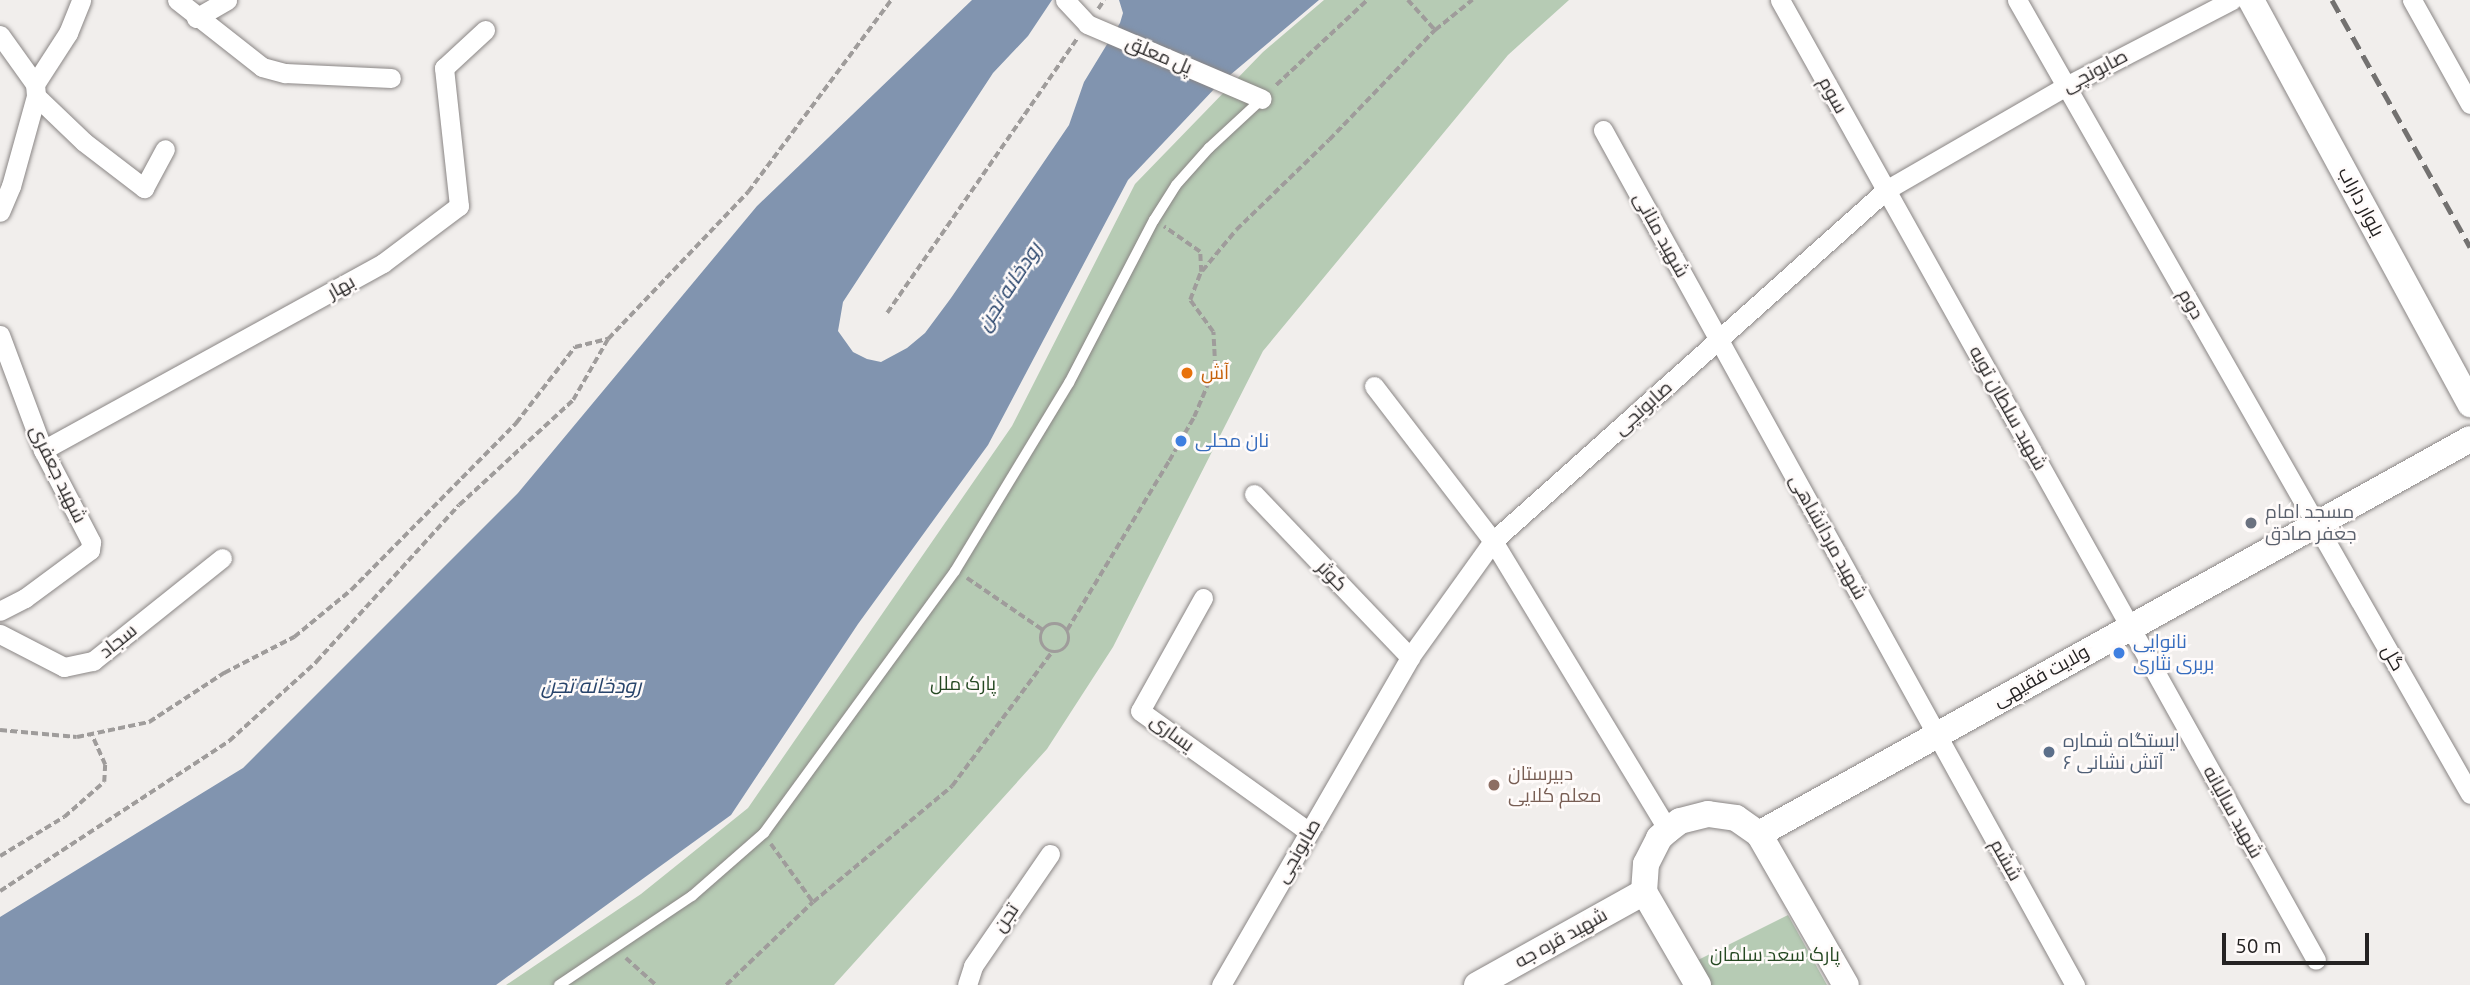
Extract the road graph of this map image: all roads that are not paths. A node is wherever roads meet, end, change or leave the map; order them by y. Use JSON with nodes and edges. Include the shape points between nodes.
{"nodes":[{"id":1,"x":81,"y":0,"type":"edge"},
{"id":2,"x":177,"y":0,"type":"edge"},
{"id":3,"x":227,"y":0,"type":"edge"},
{"id":4,"x":1065,"y":0,"type":"edge"},
{"id":5,"x":1780,"y":0,"type":"edge"},
{"id":6,"x":2017,"y":0,"type":"edge"},
{"id":7,"x":2232,"y":0,"type":"edge"},
{"id":8,"x":2251,"y":0,"type":"edge"},
{"id":9,"x":2412,"y":0,"type":"edge"},
{"id":10,"x":196,"y":18,"type":"junction"},
{"id":11,"x":485,"y":30,"type":"dead end"},
{"id":12,"x":0,"y":35,"type":"edge"},
{"id":13,"x":391,"y":78,"type":"dead end"},
{"id":14,"x":2066,"y":86,"type":"junction"},
{"id":15,"x":36,"y":90,"type":"junction"},
{"id":16,"x":1262,"y":99,"type":"joint"},
{"id":17,"x":2470,"y":104,"type":"edge"},
{"id":18,"x":1603,"y":130,"type":"dead end"},
{"id":19,"x":165,"y":149,"type":"dead end"},
{"id":20,"x":1886,"y":190,"type":"junction"},
{"id":21,"x":0,"y":212,"type":"edge"},
{"id":22,"x":0,"y":335,"type":"edge"},
{"id":23,"x":1719,"y":340,"type":"junction"},
{"id":24,"x":1374,"y":386,"type":"dead end"},
{"id":25,"x":2470,"y":404,"type":"edge"},
{"id":26,"x":2470,"y":439,"type":"edge"},
{"id":27,"x":43,"y":450,"type":"junction"},
{"id":28,"x":1254,"y":494,"type":"dead end"},
{"id":29,"x":2316,"y":523,"type":"junction"},
{"id":30,"x":1493,"y":541,"type":"junction"},
{"id":31,"x":222,"y":558,"type":"dead end"},
{"id":32,"x":1203,"y":598,"type":"dead end"},
{"id":33,"x":0,"y":611,"type":"edge"},
{"id":34,"x":2130,"y":627,"type":"junction"},
{"id":35,"x":0,"y":634,"type":"edge"},
{"id":36,"x":1410,"y":657,"type":"junction"},
{"id":37,"x":1937,"y":734,"type":"junction"},
{"id":38,"x":2470,"y":794,"type":"edge"},
{"id":39,"x":1668,"y":830,"type":"junction"},
{"id":40,"x":1309,"y":832,"type":"junction"},
{"id":41,"x":1759,"y":834,"type":"junction"},
{"id":42,"x":1050,"y":854,"type":"dead end"},
{"id":43,"x":1644,"y":892,"type":"junction"},
{"id":44,"x":2316,"y":960,"type":"dead end"},
{"id":45,"x":559,"y":985,"type":"edge"},
{"id":46,"x":967,"y":985,"type":"edge"},
{"id":47,"x":1220,"y":985,"type":"edge"},
{"id":48,"x":1477,"y":985,"type":"edge"},
{"id":49,"x":1699,"y":985,"type":"edge"},
{"id":50,"x":1846,"y":985,"type":"edge"},
{"id":51,"x":2075,"y":985,"type":"edge"}],
"edges":[{"from":1,"to":15,"type":"street"},
{"from":2,"to":10,"type":"street"},
{"from":3,"to":10,"type":"street"},
{"from":4,"to":16,"type":"street","name":"پل معلق","via":[[1087,24]]},
{"from":5,"to":20,"type":"street","name":"سوم"},
{"from":6,"to":14,"type":"street","name":"دوم"},
{"from":7,"to":14,"type":"street","name":"صابونچی"},
{"from":8,"to":25,"type":"street","name":"بلوار داراب"},
{"from":9,"to":17,"type":"street"},
{"from":10,"to":13,"type":"street","via":[[262,67],[285,74]]},
{"from":11,"to":27,"type":"street","name":"بهار","via":[[444,68],[459,206],[383,263]]},
{"from":12,"to":15,"type":"street"},
{"from":14,"to":20,"type":"street","name":"صابونچی"},
{"from":14,"to":29,"type":"street","name":"دوم"},
{"from":15,"to":19,"type":"street","via":[[85,142],[144,188]]},
{"from":15,"to":21,"type":"street"},
{"from":16,"to":45,"type":"lane","via":[[1176,185],[1069,383],[955,571],[764,833],[692,896]]},
{"from":18,"to":23,"type":"street","name":"شهید منانی"},
{"from":20,"to":23,"type":"street","name":"صابونچی"},
{"from":20,"to":34,"type":"street","name":"شهید سلطان تویه"},
{"from":22,"to":27,"type":"street","name":"شهید جعفری"},
{"from":23,"to":30,"type":"street","name":"صابونچی"},
{"from":23,"to":37,"type":"street","name":"شهید مردانشاهی"},
{"from":24,"to":30,"type":"street"},
{"from":26,"to":29,"type":"street","name":"ولایت فقیهی"},
{"from":27,"to":33,"type":"street","name":"شهید جعفری","via":[[91,542],[90,550],[26,598]]},
{"from":28,"to":36,"type":"street","name":"کوثر"},
{"from":29,"to":34,"type":"street","name":"ولایت فقیهی"},
{"from":29,"to":38,"type":"street","name":"گل"},
{"from":30,"to":36,"type":"street","name":"صابونچی"},
{"from":30,"to":39,"type":"street"},
{"from":31,"to":35,"type":"street","name":"سجاد","via":[[93,661],[64,667]]},
{"from":32,"to":40,"type":"street","name":"یساری","via":[[1140,710]]},
{"from":34,"to":37,"type":"street","name":"ولایت فقیهی"},
{"from":34,"to":44,"type":"street","name":"شهید سالیانه"},
{"from":36,"to":40,"type":"street","name":"صابونچی"},
{"from":37,"to":41,"type":"street","name":"ولایت فقیهی"},
{"from":37,"to":51,"type":"street","name":"ششم"},
{"from":39,"to":41,"type":"street","via":[[1681,821],[1708,814],[1736,818]]},
{"from":39,"to":43,"type":"street","via":[[1646,864]]},
{"from":40,"to":47,"type":"street","name":"صابونچی"},
{"from":41,"to":50,"type":"street"},
{"from":42,"to":46,"type":"street","name":"تجن","via":[[973,965]]},
{"from":43,"to":48,"type":"street","name":"شهید قره جه"},
{"from":43,"to":49,"type":"street"}]}
